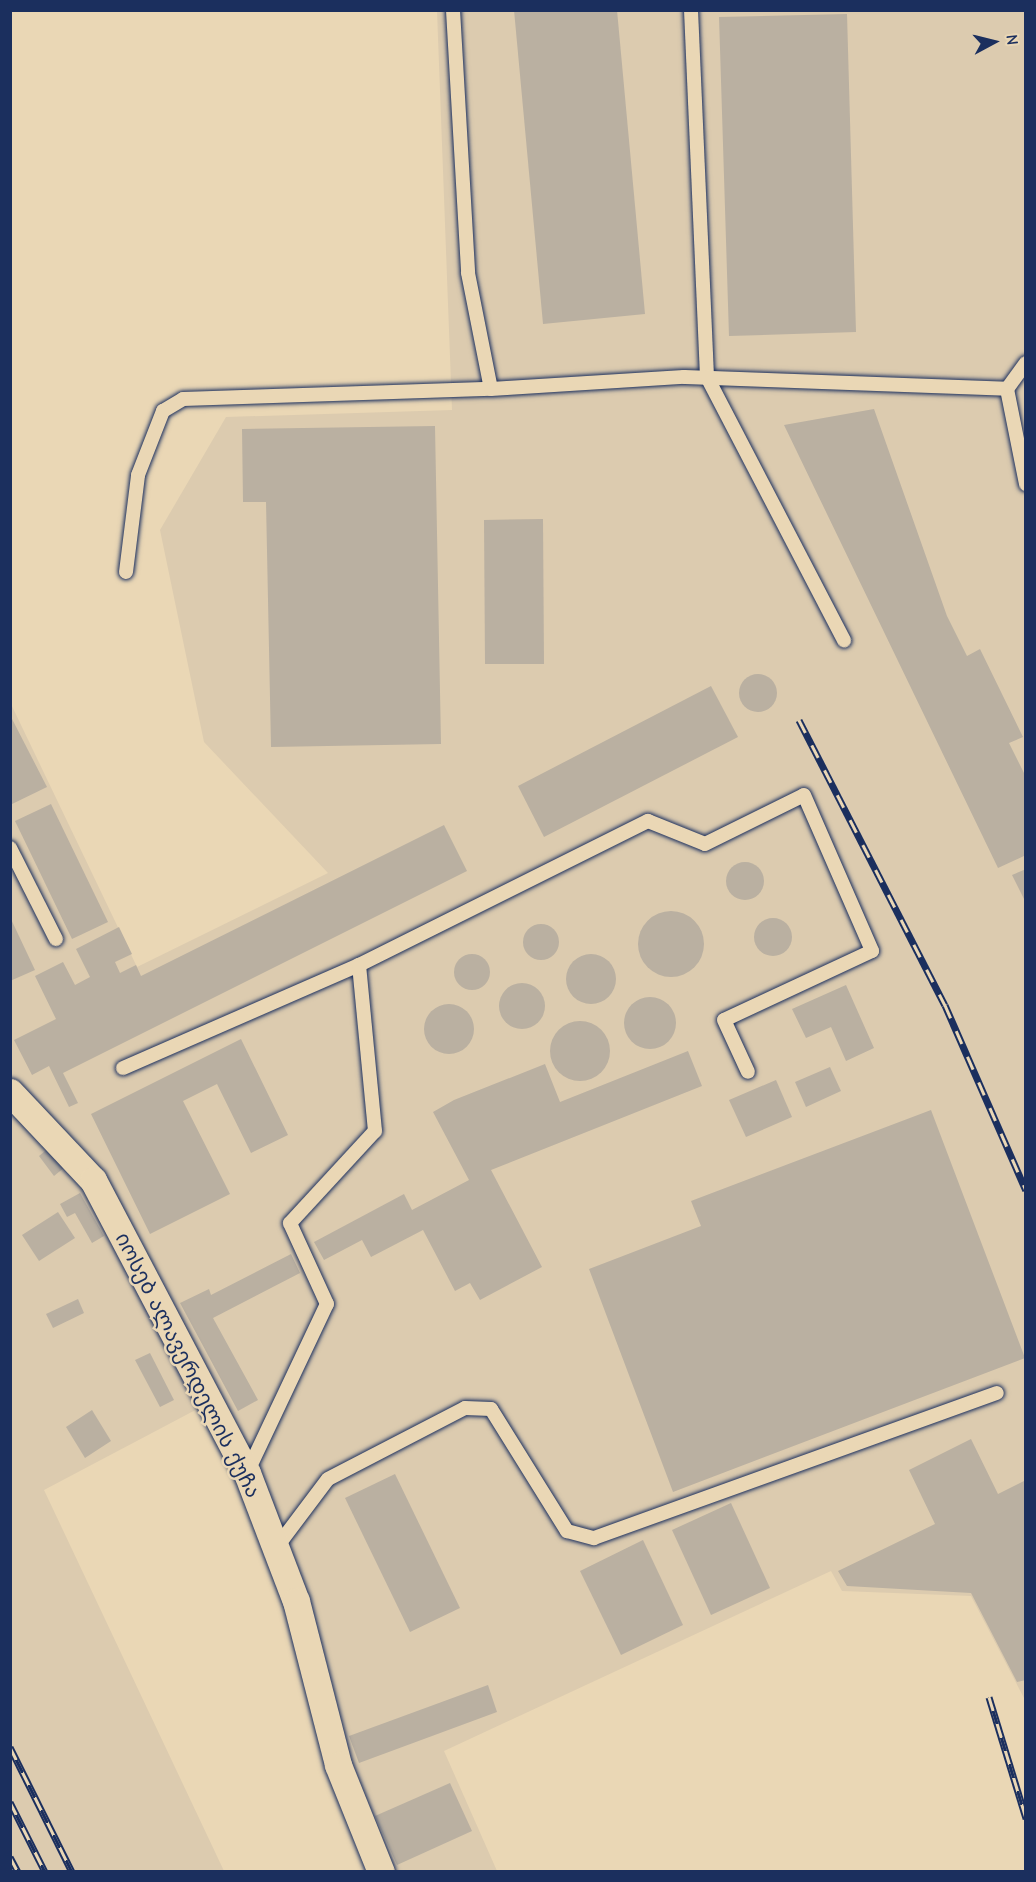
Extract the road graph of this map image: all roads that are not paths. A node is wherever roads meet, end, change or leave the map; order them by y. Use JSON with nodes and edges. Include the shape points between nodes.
{"nodes":[{"id":1,"x":453,"y":10,"type":"edge"},
{"id":2,"x":692,"y":10,"type":"edge"},
{"id":3,"x":1026,"y":363,"type":"edge"},
{"id":4,"x":707,"y":378,"type":"junction"},
{"id":5,"x":1007,"y":388,"type":"junction"},
{"id":6,"x":490,"y":389,"type":"junction"},
{"id":7,"x":1026,"y":484,"type":"edge"},
{"id":8,"x":126,"y":572,"type":"dead end"},
{"id":9,"x":844,"y":640,"type":"dead end"},
{"id":10,"x":10,"y":848,"type":"edge"},
{"id":11,"x":56,"y":939,"type":"dead end"},
{"id":12,"x":359,"y":965,"type":"junction"},
{"id":13,"x":123,"y":1068,"type":"dead end"},
{"id":14,"x":748,"y":1072,"type":"dead end"},
{"id":15,"x":10,"y":1092,"type":"edge"},
{"id":16,"x":996,"y":1393,"type":"dead end"},
{"id":17,"x":247,"y":1473,"type":"junction"},
{"id":18,"x":276,"y":1548,"type":"junction"},
{"id":19,"x":381,"y":1872,"type":"edge"}],
"edges":[{"from":1,"to":6,"type":"lane","via":[[468,273]]},
{"from":2,"to":4,"type":"lane"},
{"from":3,"to":5,"type":"lane"},
{"from":4,"to":5,"type":"lane"},
{"from":4,"to":6,"type":"lane"},
{"from":4,"to":9,"type":"lane"},
{"from":5,"to":7,"type":"lane"},
{"from":6,"to":8,"type":"lane","via":[[183,399],[163,411],[138,475]]},
{"from":10,"to":11,"type":"lane"},
{"from":12,"to":13,"type":"lane"},
{"from":12,"to":14,"type":"lane","via":[[648,821],[705,844],[804,795],[872,951],[724,1020]]},
{"from":12,"to":17,"type":"lane","via":[[375,1131],[290,1223],[327,1304]]},
{"from":15,"to":17,"type":"street","name":"იოსებ ალავერდელის ქუჩა","via":[[93,1180]]},
{"from":16,"to":18,"type":"lane","via":[[594,1538],[567,1531],[491,1409],[465,1408],[328,1479]]},
{"from":17,"to":18,"type":"street","name":"იოსებ ალავერდელის ქუჩა"},
{"from":18,"to":19,"type":"street","name":"იოსებ ალავერდელის ქუჩა","via":[[296,1601],[338,1765]]}]}
